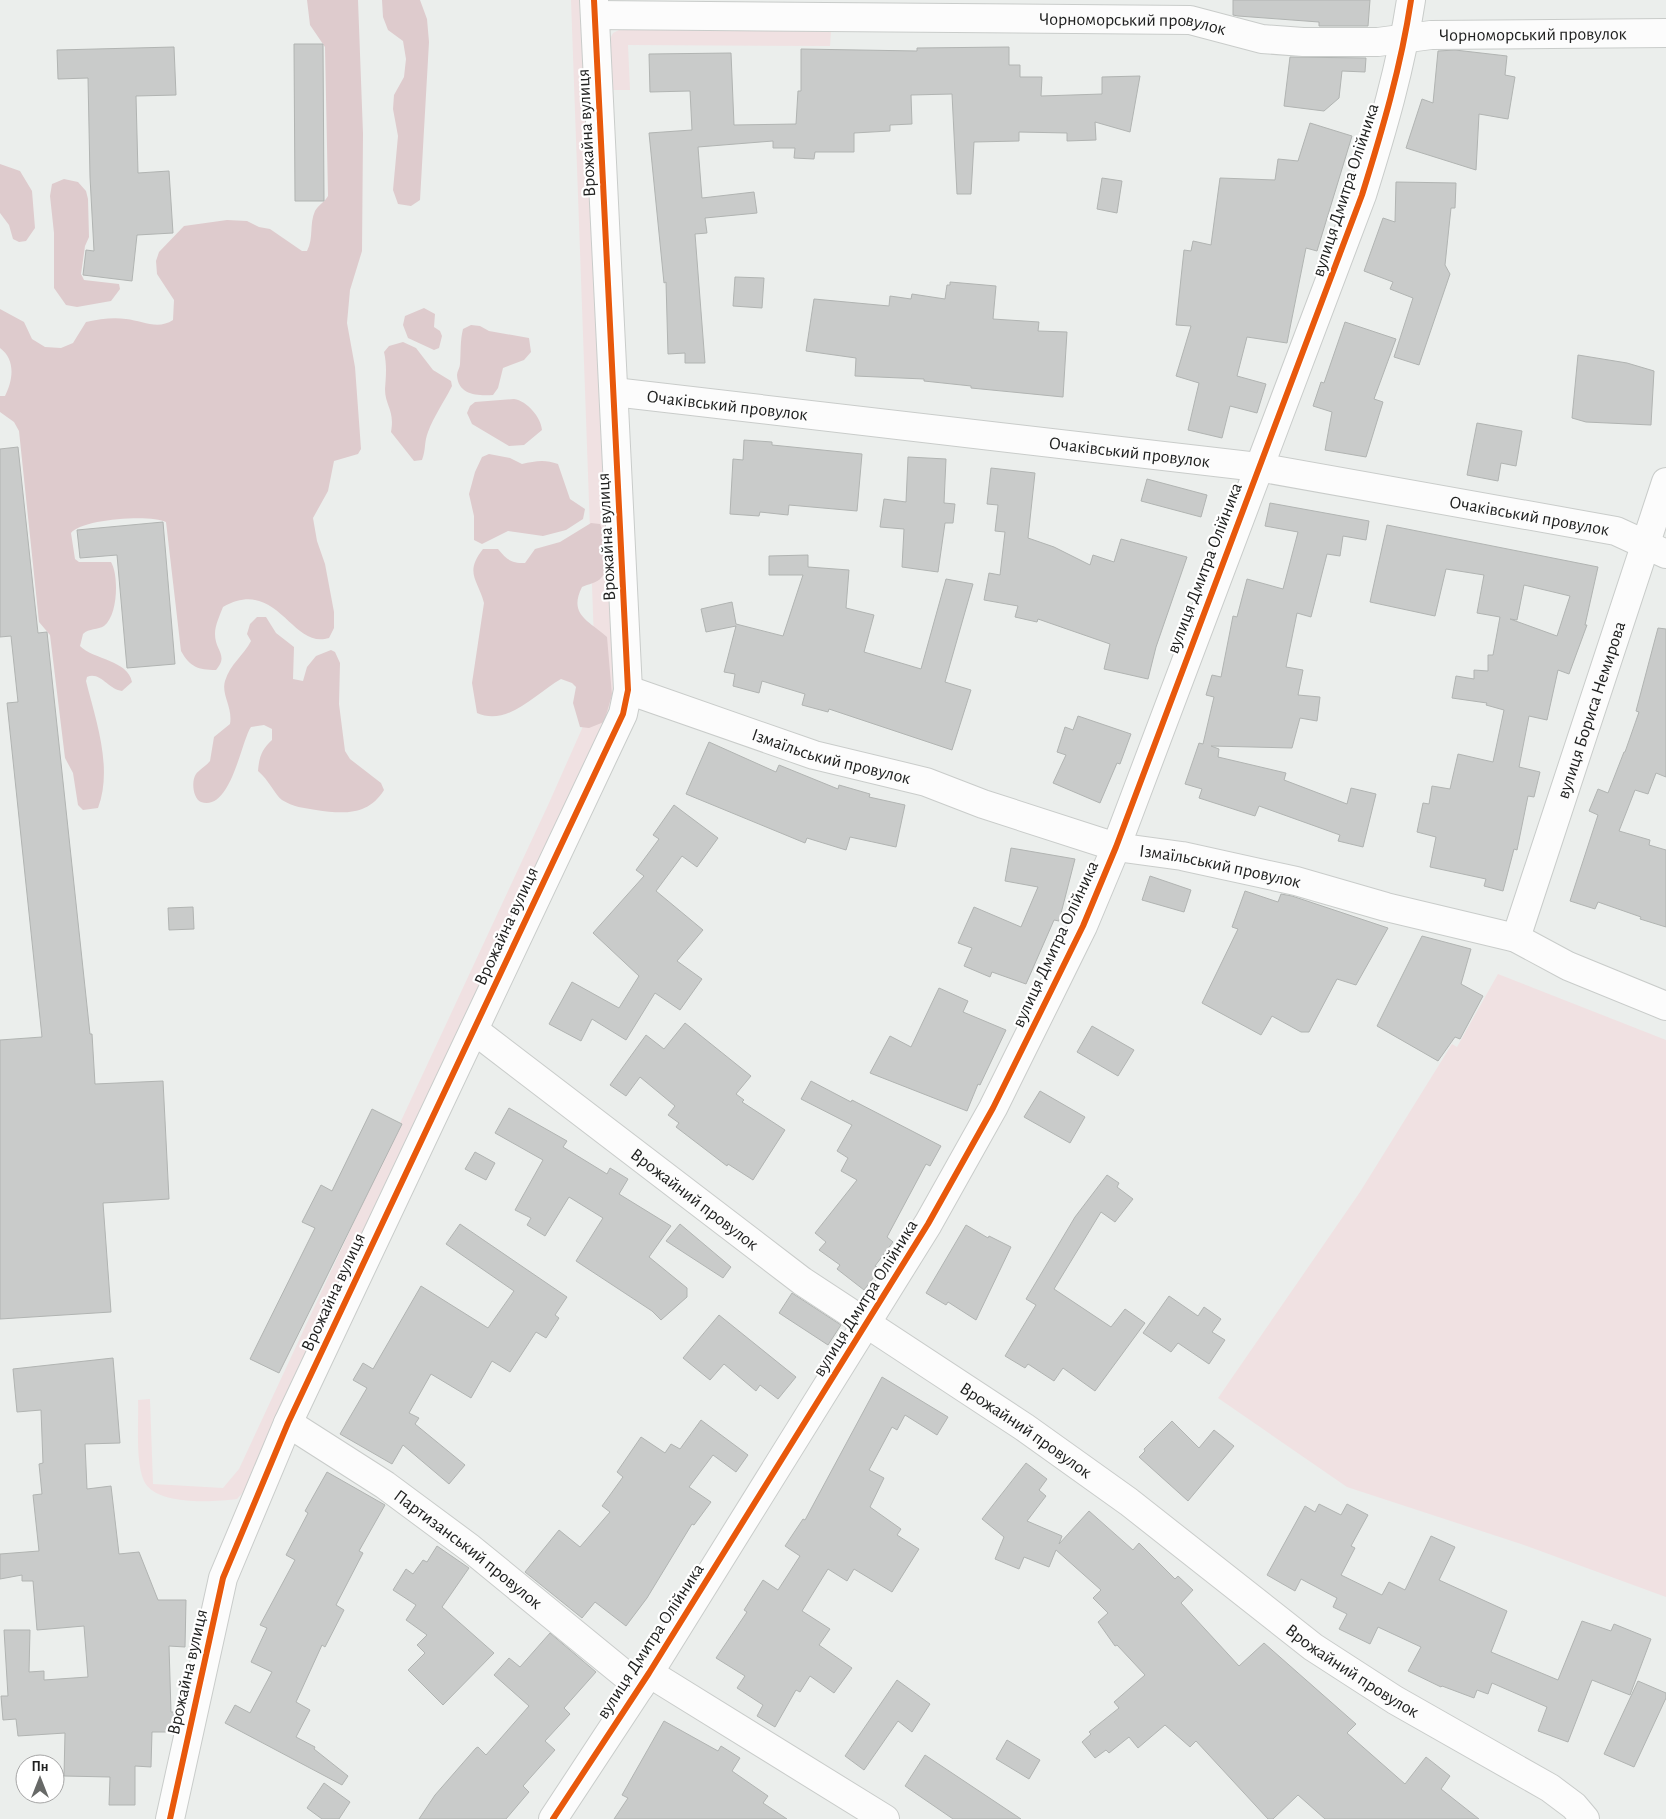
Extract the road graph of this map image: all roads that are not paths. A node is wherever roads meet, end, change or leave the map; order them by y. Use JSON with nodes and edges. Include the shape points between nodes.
{"nodes":[{"id":1,"x":1411,"y":0,"type":"edge"},
{"id":2,"x":594,"y":8,"type":"edge"},
{"id":3,"x":1666,"y":34,"type":"edge"},
{"id":4,"x":1405,"y":40,"type":"junction"},
{"id":5,"x":614,"y":392,"type":"junction"},
{"id":6,"x":1258,"y":467,"type":"junction"},
{"id":7,"x":1666,"y":482,"type":"edge"},
{"id":8,"x":1655,"y":550,"type":"edge"},
{"id":9,"x":628,"y":690,"type":"junction"},
{"id":10,"x":1116,"y":847,"type":"junction"},
{"id":11,"x":1516,"y":938,"type":"junction"},
{"id":12,"x":1666,"y":1006,"type":"edge"},
{"id":13,"x":474,"y":1030,"type":"junction"},
{"id":14,"x":867,"y":1324,"type":"junction"},
{"id":15,"x":288,"y":1423,"type":"junction"},
{"id":16,"x":645,"y":1680,"type":"junction"},
{"id":17,"x":170,"y":1819,"type":"edge"},
{"id":18,"x":553,"y":1819,"type":"edge"},
{"id":19,"x":885,"y":1819,"type":"edge"},
{"id":20,"x":1585,"y":1819,"type":"edge"}],
"edges":[{"from":1,"to":4,"type":"street","name":"вулиця Дмитра Олійника"},
{"from":2,"to":4,"type":"street","name":"Чорноморський провулок","via":[[1190,20],[1287,41]]},
{"from":2,"to":5,"type":"street","name":"Врожайна вулиця"},
{"from":3,"to":4,"type":"street","name":"Чорноморський провулок","via":[[1431,35]]},
{"from":4,"to":6,"type":"street","name":"вулиця Дмитра Олійника","via":[[1362,195]]},
{"from":5,"to":6,"type":"street","name":"Очаківський провулок"},
{"from":5,"to":9,"type":"street","name":"Врожайна вулиця"},
{"from":6,"to":8,"type":"street","name":"Очаківський провулок","via":[[1616,531]]},
{"from":6,"to":10,"type":"street","name":"вулиця Дмитра Олійника"},
{"from":7,"to":8,"type":"street","name":"вулиця Бориса Немирова"},
{"from":8,"to":11,"type":"street","name":"вулиця Бориса Немирова"},
{"from":9,"to":10,"type":"street","name":"Ізмаїльський провулок","via":[[814,755],[926,782]]},
{"from":9,"to":13,"type":"street","name":"Врожайна вулиця","via":[[623,714]]},
{"from":10,"to":11,"type":"street","name":"Ізмаїльський провулок","via":[[1182,856],[1296,881],[1386,907]]},
{"from":10,"to":14,"type":"street","name":"вулиця Дмитра Олійника","via":[[1083,926],[993,1108]]},
{"from":11,"to":12,"type":"street","name":"Ізмаїльський провулок","via":[[1568,966]]},
{"from":13,"to":14,"type":"street","name":"Врожайний провулок","via":[[802,1281]]},
{"from":13,"to":15,"type":"street","name":"Врожайна вулиця"},
{"from":14,"to":16,"type":"street","name":"вулиця Дмитра Олійника"},
{"from":14,"to":20,"type":"street","name":"Врожайний провулок","via":[[1024,1427],[1129,1502],[1313,1647],[1402,1705],[1550,1788]]},
{"from":15,"to":16,"type":"street","name":"Партизанський провулок","via":[[385,1485]]},
{"from":15,"to":17,"type":"street","name":"Врожайна вулиця","via":[[223,1578]]},
{"from":16,"to":18,"type":"street","name":"вулиця Дмитра Олійника"},
{"from":16,"to":19,"type":"street","name":"Партизанський провулок"}]}
